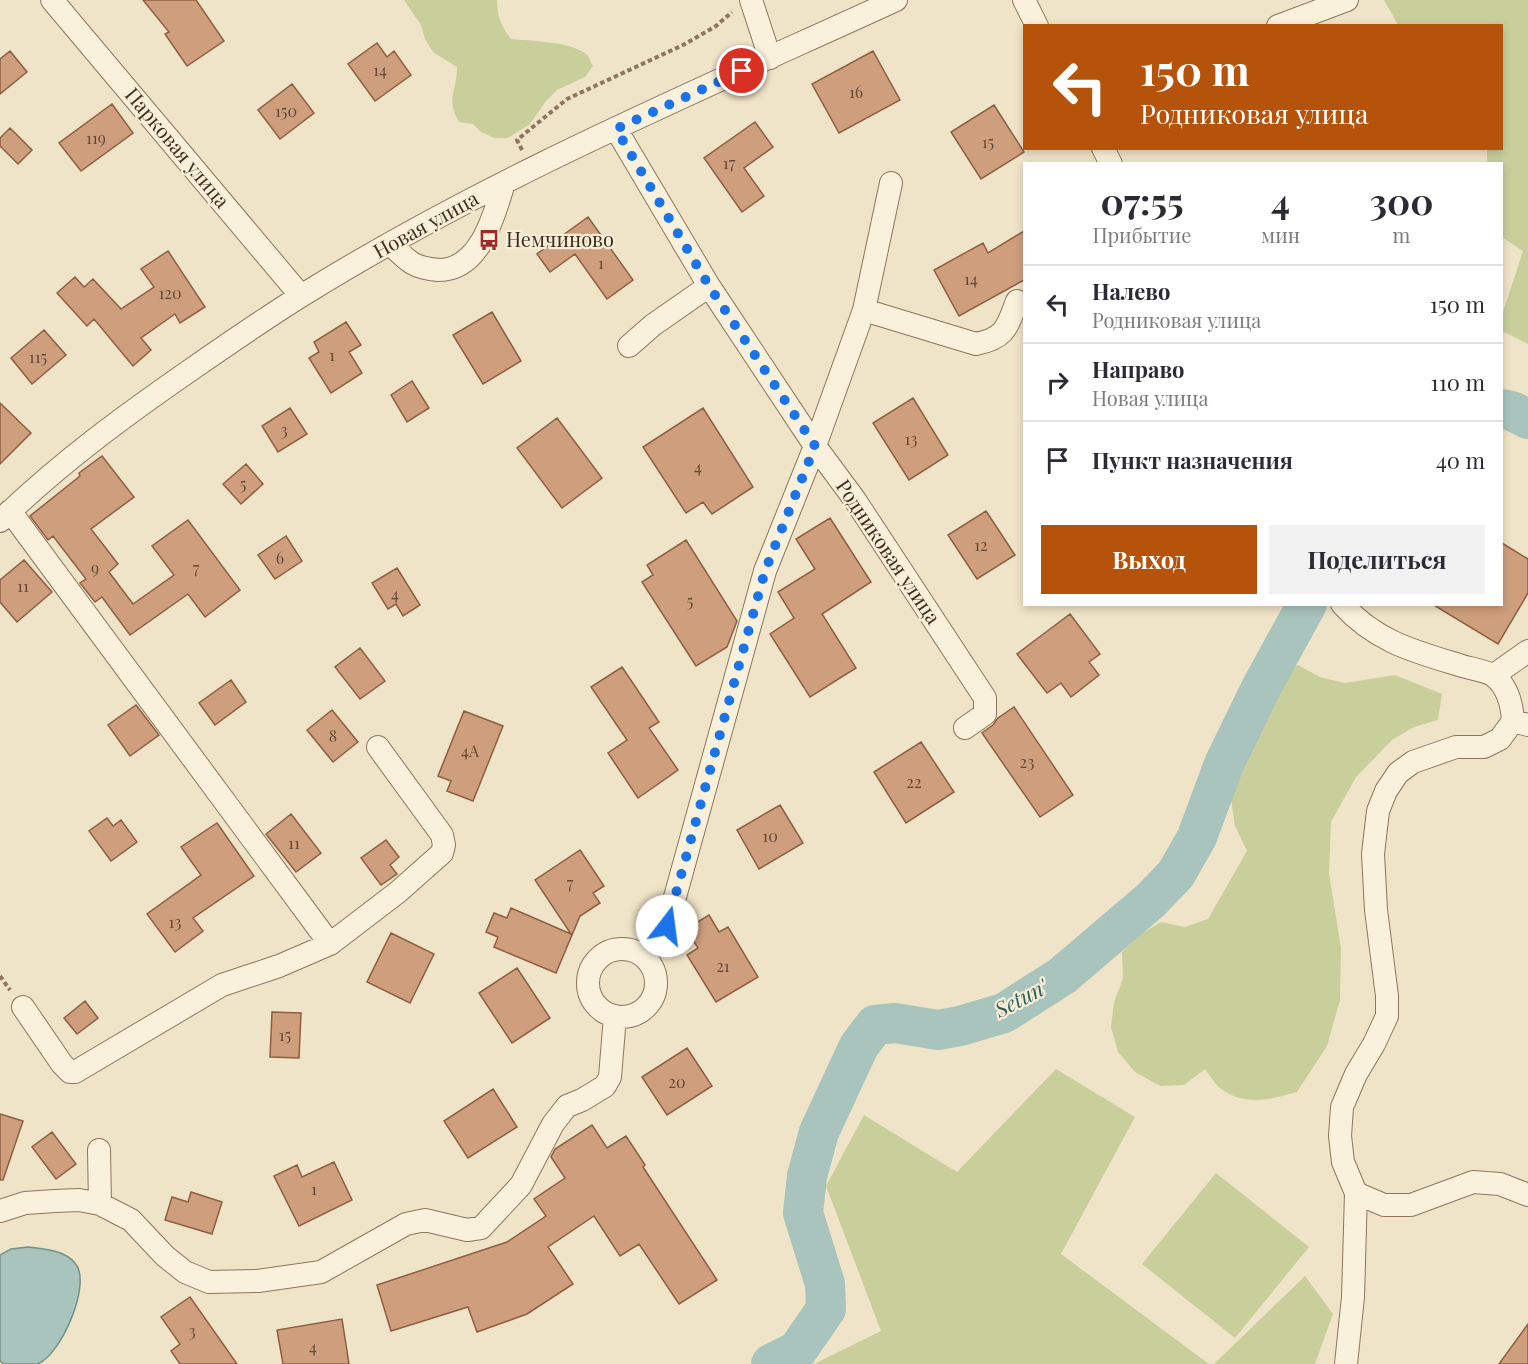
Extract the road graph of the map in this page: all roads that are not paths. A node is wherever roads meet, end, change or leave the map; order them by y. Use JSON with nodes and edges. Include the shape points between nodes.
{"nodes":[{"id":1,"x":52,"y":0,"type":"edge"},
{"id":2,"x":896,"y":0,"type":"edge"},
{"id":3,"x":1024,"y":0,"type":"edge"},
{"id":4,"x":1347,"y":0,"type":"edge"},
{"id":5,"x":744,"y":3,"type":"edge"},
{"id":6,"x":1037,"y":24,"type":"edge"},
{"id":7,"x":1283,"y":24,"type":"edge"},
{"id":8,"x":770,"y":58,"type":"junction"},
{"id":9,"x":616,"y":129,"type":"junction"},
{"id":10,"x":504,"y":183,"type":"junction"},
{"id":11,"x":891,"y":183,"type":"dead end"},
{"id":12,"x":390,"y":244,"type":"junction"},
{"id":13,"x":709,"y":286,"type":"junction"},
{"id":14,"x":301,"y":296,"type":"junction"},
{"id":15,"x":1017,"y":301,"type":"dead end"},
{"id":16,"x":864,"y":310,"type":"junction"},
{"id":17,"x":629,"y":346,"type":"dead end"},
{"id":18,"x":815,"y":446,"type":"junction"},
{"id":19,"x":5,"y":516,"type":"edge"},
{"id":20,"x":1349,"y":612,"type":"edge"},
{"id":21,"x":1528,"y":651,"type":"edge"},
{"id":22,"x":1494,"y":675,"type":"junction"},
{"id":23,"x":1520,"y":723,"type":"edge"},
{"id":24,"x":965,"y":728,"type":"dead end"},
{"id":25,"x":378,"y":747,"type":"dead end"},
{"id":26,"x":330,"y":944,"type":"junction"},
{"id":27,"x":641,"y":954,"type":"junction"},
{"id":28,"x":23,"y":1007,"type":"dead end"},
{"id":29,"x":615,"y":1016,"type":"junction"},
{"id":30,"x":99,"y":1150,"type":"dead end"},
{"id":31,"x":1356,"y":1193,"type":"junction"},
{"id":32,"x":1528,"y":1195,"type":"edge"},
{"id":33,"x":100,"y":1204,"type":"junction"},
{"id":34,"x":0,"y":1211,"type":"edge"},
{"id":35,"x":1346,"y":1364,"type":"edge"}],
"edges":[{"from":1,"to":14,"type":"street","name":"Парковая улица"},
{"from":2,"to":8,"type":"street","name":"Новая улица"},
{"from":3,"to":6,"type":"street"},
{"from":4,"to":7,"type":"street"},
{"from":5,"to":8,"type":"street"},
{"from":8,"to":9,"type":"street","name":"Новая улица"},
{"from":9,"to":10,"type":"street","name":"Новая улица"},
{"from":9,"to":13,"type":"street","name":"Родниковая улица"},
{"from":10,"to":12,"type":"street","name":"Новая улица"},
{"from":10,"to":12,"type":"street","via":[[492,222],[471,258],[451,270],[428,269],[411,262]]},
{"from":11,"to":16,"type":"street"},
{"from":12,"to":14,"type":"street","name":"Новая улица"},
{"from":13,"to":17,"type":"street"},
{"from":13,"to":18,"type":"street","name":"Родниковая улица"},
{"from":14,"to":19,"type":"street","name":"Новая улица","via":[[133,410],[68,459]]},
{"from":15,"to":16,"type":"street","via":[[1007,328],[990,341],[976,344]]},
{"from":16,"to":18,"type":"street"},
{"from":18,"to":24,"type":"street","name":"Родниковая улица","via":[[985,698],[986,714]]},
{"from":18,"to":27,"type":"street","via":[[765,571],[667,926]]},
{"from":19,"to":26,"type":"street"},
{"from":20,"to":22,"type":"street","via":[[1382,638],[1410,651]]},
{"from":21,"to":22,"type":"street"},
{"from":22,"to":23,"type":"street","via":[[1512,700]]},
{"from":23,"to":31,"type":"street","via":[[1484,747],[1456,747],[1413,762],[1398,773],[1378,811],[1374,865],[1387,1016],[1342,1107],[1343,1162]]},
{"from":25,"to":26,"type":"street","via":[[442,835],[444,845],[442,853],[399,892]]},
{"from":26,"to":28,"type":"street","via":[[222,985],[75,1072],[62,1064]]},
{"from":27,"to":29,"type":"street","via":[[656,976],[654,996],[642,1011],[629,1017]]},
{"from":27,"to":29,"type":"street","via":[[616,949],[603,954],[588,976],[594,1002]]},
{"from":29,"to":33,"type":"street","via":[[610,1077],[604,1086],[567,1106],[553,1124],[521,1185],[481,1228],[466,1230],[425,1220],[406,1224],[321,1272],[258,1281],[209,1282],[184,1272],[131,1220]]},
{"from":30,"to":33,"type":"street"},
{"from":31,"to":32,"type":"street","via":[[1384,1205],[1412,1205],[1473,1182],[1500,1184]]},
{"from":31,"to":35,"type":"street","via":[[1353,1297]]},
{"from":33,"to":34,"type":"street","via":[[79,1200],[26,1203]]}]}
